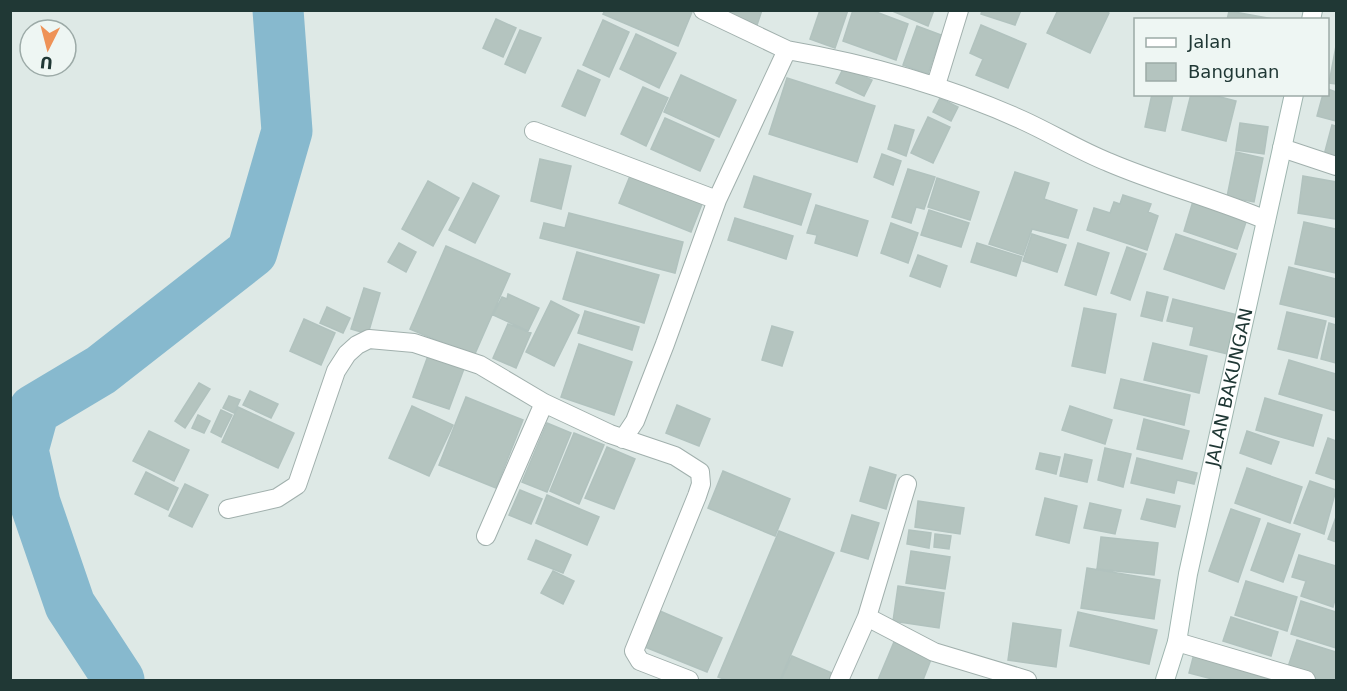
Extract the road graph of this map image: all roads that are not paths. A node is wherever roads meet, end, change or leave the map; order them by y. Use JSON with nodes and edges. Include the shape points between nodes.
{"nodes":[{"id":1,"x":703,"y":10,"type":"edge"},
{"id":2,"x":959,"y":10,"type":"edge"},
{"id":3,"x":787,"y":51,"type":"junction"},
{"id":4,"x":936,"y":85,"type":"junction"},
{"id":5,"x":1294,"y":96,"type":"edge"},
{"id":6,"x":534,"y":131,"type":"dead end"},
{"id":7,"x":1282,"y":148,"type":"junction"},
{"id":8,"x":1336,"y":166,"type":"edge"},
{"id":9,"x":717,"y":200,"type":"junction"},
{"id":10,"x":1266,"y":220,"type":"junction"},
{"id":11,"x":544,"y":404,"type":"junction"},
{"id":12,"x":623,"y":439,"type":"junction"},
{"id":13,"x":907,"y":484,"type":"dead end"},
{"id":14,"x":228,"y":509,"type":"dead end"},
{"id":15,"x":486,"y":536,"type":"dead end"},
{"id":16,"x":867,"y":617,"type":"junction"},
{"id":17,"x":1177,"y":642,"type":"junction"},
{"id":18,"x":689,"y":681,"type":"edge"},
{"id":19,"x":839,"y":681,"type":"edge"},
{"id":20,"x":1027,"y":681,"type":"edge"},
{"id":21,"x":1166,"y":681,"type":"edge"},
{"id":22,"x":1306,"y":681,"type":"edge"}],
"edges":[{"from":1,"to":3,"type":"street"},
{"from":2,"to":4,"type":"street"},
{"from":3,"to":4,"type":"street","via":[[839,59]]},
{"from":3,"to":9,"type":"street"},
{"from":4,"to":10,"type":"street","via":[[1020,119],[1108,162]]},
{"from":5,"to":7,"type":"street","name":"JALAN BAKUNGAN"},
{"from":6,"to":9,"type":"street"},
{"from":7,"to":8,"type":"street"},
{"from":7,"to":10,"type":"street","name":"JALAN BAKUNGAN"},
{"from":9,"to":12,"type":"street","via":[[665,344]]},
{"from":10,"to":17,"type":"street","name":"JALAN BAKUNGAN","via":[[1188,573]]},
{"from":11,"to":12,"type":"street"},
{"from":11,"to":14,"type":"street","via":[[480,365],[414,343],[369,339],[352,350],[336,371],[297,485],[277,498]]},
{"from":11,"to":15,"type":"street"},
{"from":12,"to":18,"type":"street","via":[[675,456],[700,472],[697,496],[634,651],[640,661]]},
{"from":13,"to":16,"type":"street"},
{"from":16,"to":19,"type":"street"},
{"from":16,"to":20,"type":"street","via":[[927,649]]},
{"from":17,"to":21,"type":"street","name":"JALAN BAKUNGAN"},
{"from":17,"to":22,"type":"street"}]}
